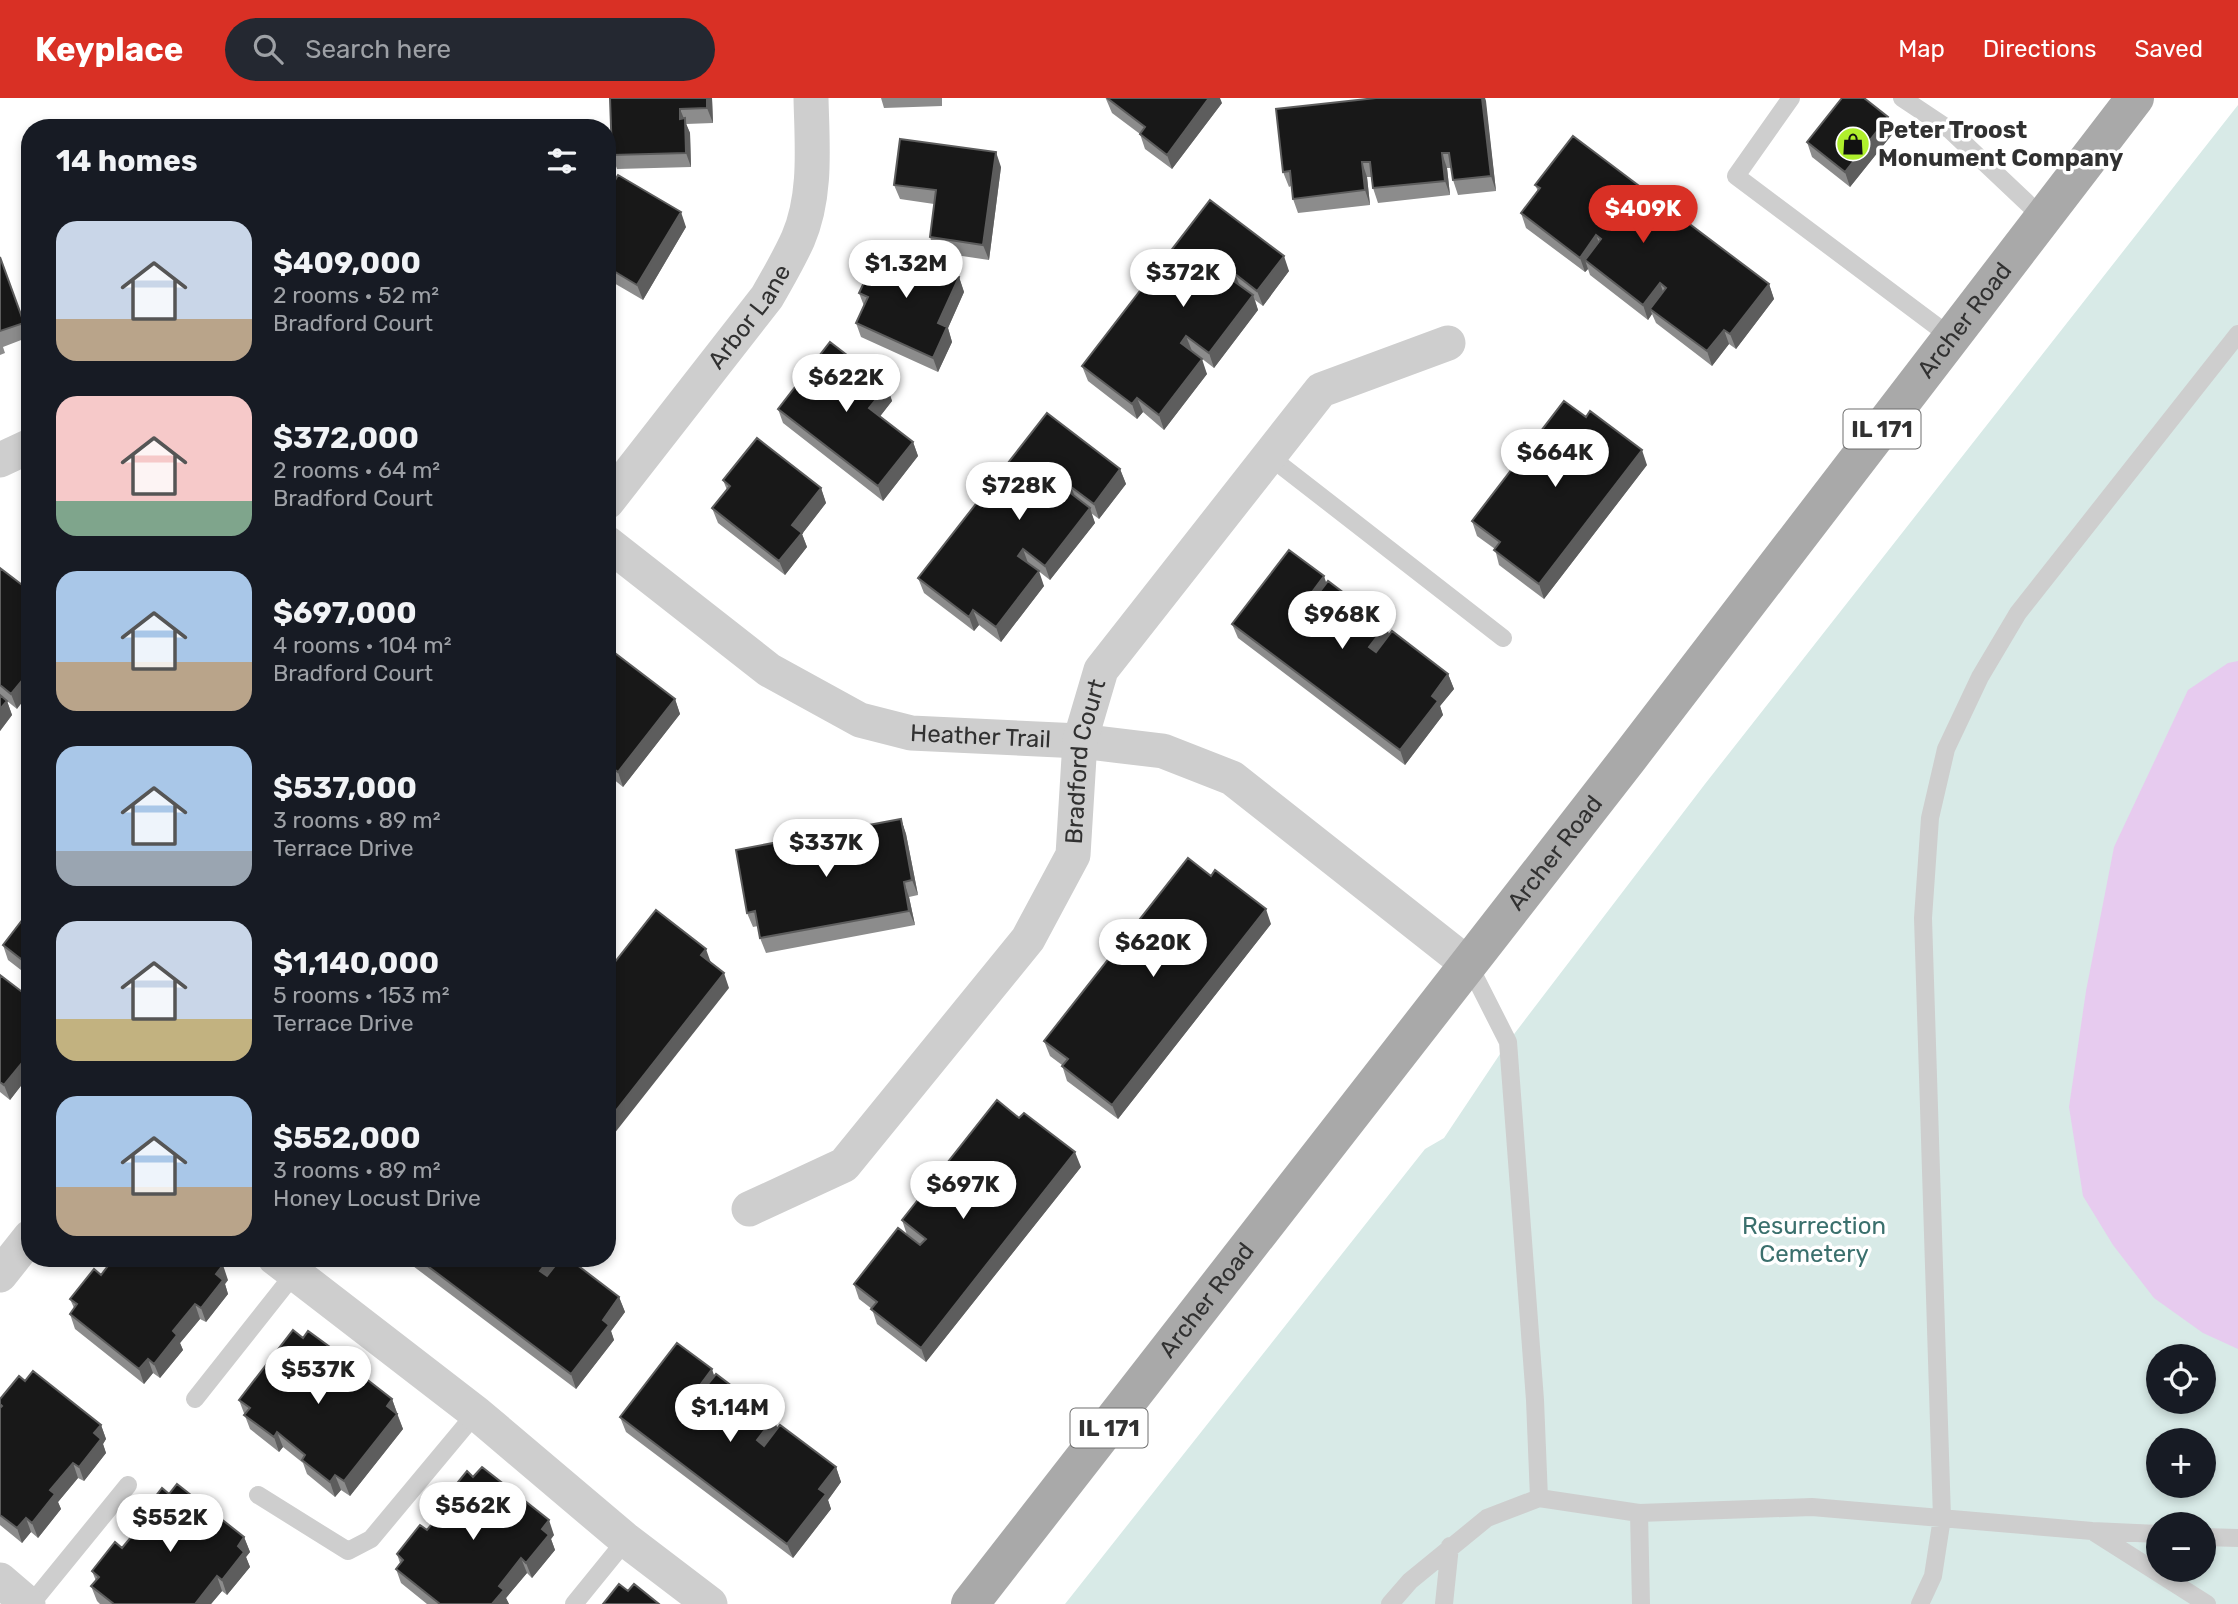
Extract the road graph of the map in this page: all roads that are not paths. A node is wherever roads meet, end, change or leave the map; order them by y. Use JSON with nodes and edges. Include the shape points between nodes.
{"nodes":[{"id":1,"x":811,"y":98,"type":"edge"},
{"id":2,"x":1791,"y":98,"type":"edge"},
{"id":3,"x":1902,"y":98,"type":"edge"},
{"id":4,"x":2135,"y":98,"type":"edge"},
{"id":5,"x":2043,"y":218,"type":"junction"},
{"id":6,"x":2238,"y":334,"type":"edge"},
{"id":7,"x":1951,"y":337,"type":"junction"},
{"id":8,"x":1448,"y":343,"type":"dead end"},
{"id":9,"x":21,"y":450,"type":"edge"},
{"id":10,"x":1269,"y":456,"type":"junction"},
{"id":11,"x":0,"y":460,"type":"edge"},
{"id":12,"x":616,"y":490,"type":"edge"},
{"id":13,"x":616,"y":550,"type":"edge"},
{"id":14,"x":1503,"y":638,"type":"dead end"},
{"id":15,"x":1080,"y":741,"type":"junction"},
{"id":16,"x":1469,"y":965,"type":"junction"},
{"id":17,"x":749,"y":1209,"type":"dead end"},
{"id":18,"x":21,"y":1248,"type":"edge"},
{"id":19,"x":283,"y":1267,"type":"edge"},
{"id":20,"x":285,"y":1267,"type":"edge"},
{"id":21,"x":0,"y":1275,"type":"edge"},
{"id":22,"x":195,"y":1399,"type":"dead end"},
{"id":23,"x":475,"y":1413,"type":"junction"},
{"id":24,"x":128,"y":1485,"type":"dead end"},
{"id":25,"x":258,"y":1495,"type":"dead end"},
{"id":26,"x":1539,"y":1498,"type":"junction"},
{"id":27,"x":1639,"y":1513,"type":"junction"},
{"id":28,"x":1942,"y":1518,"type":"junction"},
{"id":29,"x":2092,"y":1531,"type":"junction"},
{"id":30,"x":2146,"y":1533,"type":"edge"},
{"id":31,"x":2216,"y":1537,"type":"edge"},
{"id":32,"x":2238,"y":1538,"type":"edge"},
{"id":33,"x":626,"y":1540,"type":"junction"},
{"id":34,"x":1450,"y":1546,"type":"junction"},
{"id":35,"x":0,"y":1580,"type":"edge"},
{"id":36,"x":30,"y":1604,"type":"edge"},
{"id":37,"x":574,"y":1604,"type":"edge"},
{"id":38,"x":710,"y":1604,"type":"edge"},
{"id":39,"x":970,"y":1604,"type":"edge"},
{"id":40,"x":1390,"y":1604,"type":"edge"},
{"id":41,"x":1444,"y":1604,"type":"edge"},
{"id":42,"x":1641,"y":1604,"type":"edge"},
{"id":43,"x":1920,"y":1604,"type":"edge"},
{"id":44,"x":2207,"y":1604,"type":"edge"}],
"edges":[{"from":1,"to":12,"type":"street","name":"Arbor Lane","via":[[808,209],[786,264],[767,297]]},
{"from":2,"to":7,"type":"lane","via":[[1736,176]]},
{"from":3,"to":5,"type":"lane","via":[[1950,130]]},
{"from":4,"to":5,"type":"main road","name":"Archer Road","number":"IL 171"},
{"from":5,"to":7,"type":"main road","name":"Archer Road","number":"IL 171"},
{"from":6,"to":28,"type":"lane","via":[[2018,613],[1980,677],[1946,749],[1930,818],[1923,918]]},
{"from":7,"to":16,"type":"main road","name":"Archer Road","number":"IL 171"},
{"from":8,"to":10,"type":"street","name":"Bradford Court","via":[[1321,390]]},
{"from":9,"to":11,"type":"street"},
{"from":10,"to":14,"type":"lane"},
{"from":10,"to":15,"type":"street","name":"Bradford Court","via":[[1101,670]]},
{"from":13,"to":15,"type":"street","name":"Heather Trail","via":[[769,670],[860,720],[911,733]]},
{"from":15,"to":16,"type":"street","name":"Heather Trail","via":[[1163,751],[1232,778]]},
{"from":15,"to":17,"type":"street","name":"Bradford Court","via":[[1073,855],[1028,939],[844,1165]]},
{"from":16,"to":26,"type":"lane","via":[[1508,1042]]},
{"from":16,"to":39,"type":"main road","name":"Archer Road","number":"IL 171"},
{"from":18,"to":21,"type":"street"},
{"from":19,"to":22,"type":"lane"},
{"from":20,"to":23,"type":"street"},
{"from":23,"to":25,"type":"lane","via":[[371,1539],[348,1551]]},
{"from":23,"to":33,"type":"street"},
{"from":24,"to":36,"type":"lane"},
{"from":26,"to":27,"type":"lane"},
{"from":26,"to":34,"type":"lane","via":[[1487,1518]]},
{"from":27,"to":28,"type":"lane","via":[[1812,1507]]},
{"from":27,"to":42,"type":"lane"},
{"from":28,"to":29,"type":"lane"},
{"from":28,"to":43,"type":"lane","via":[[1933,1576]]},
{"from":29,"to":30,"type":"lane"},
{"from":29,"to":44,"type":"lane"},
{"from":31,"to":32,"type":"lane"},
{"from":33,"to":37,"type":"lane"},
{"from":33,"to":38,"type":"street"},
{"from":34,"to":40,"type":"lane"},
{"from":34,"to":41,"type":"lane"},
{"from":35,"to":36,"type":"street"}]}
